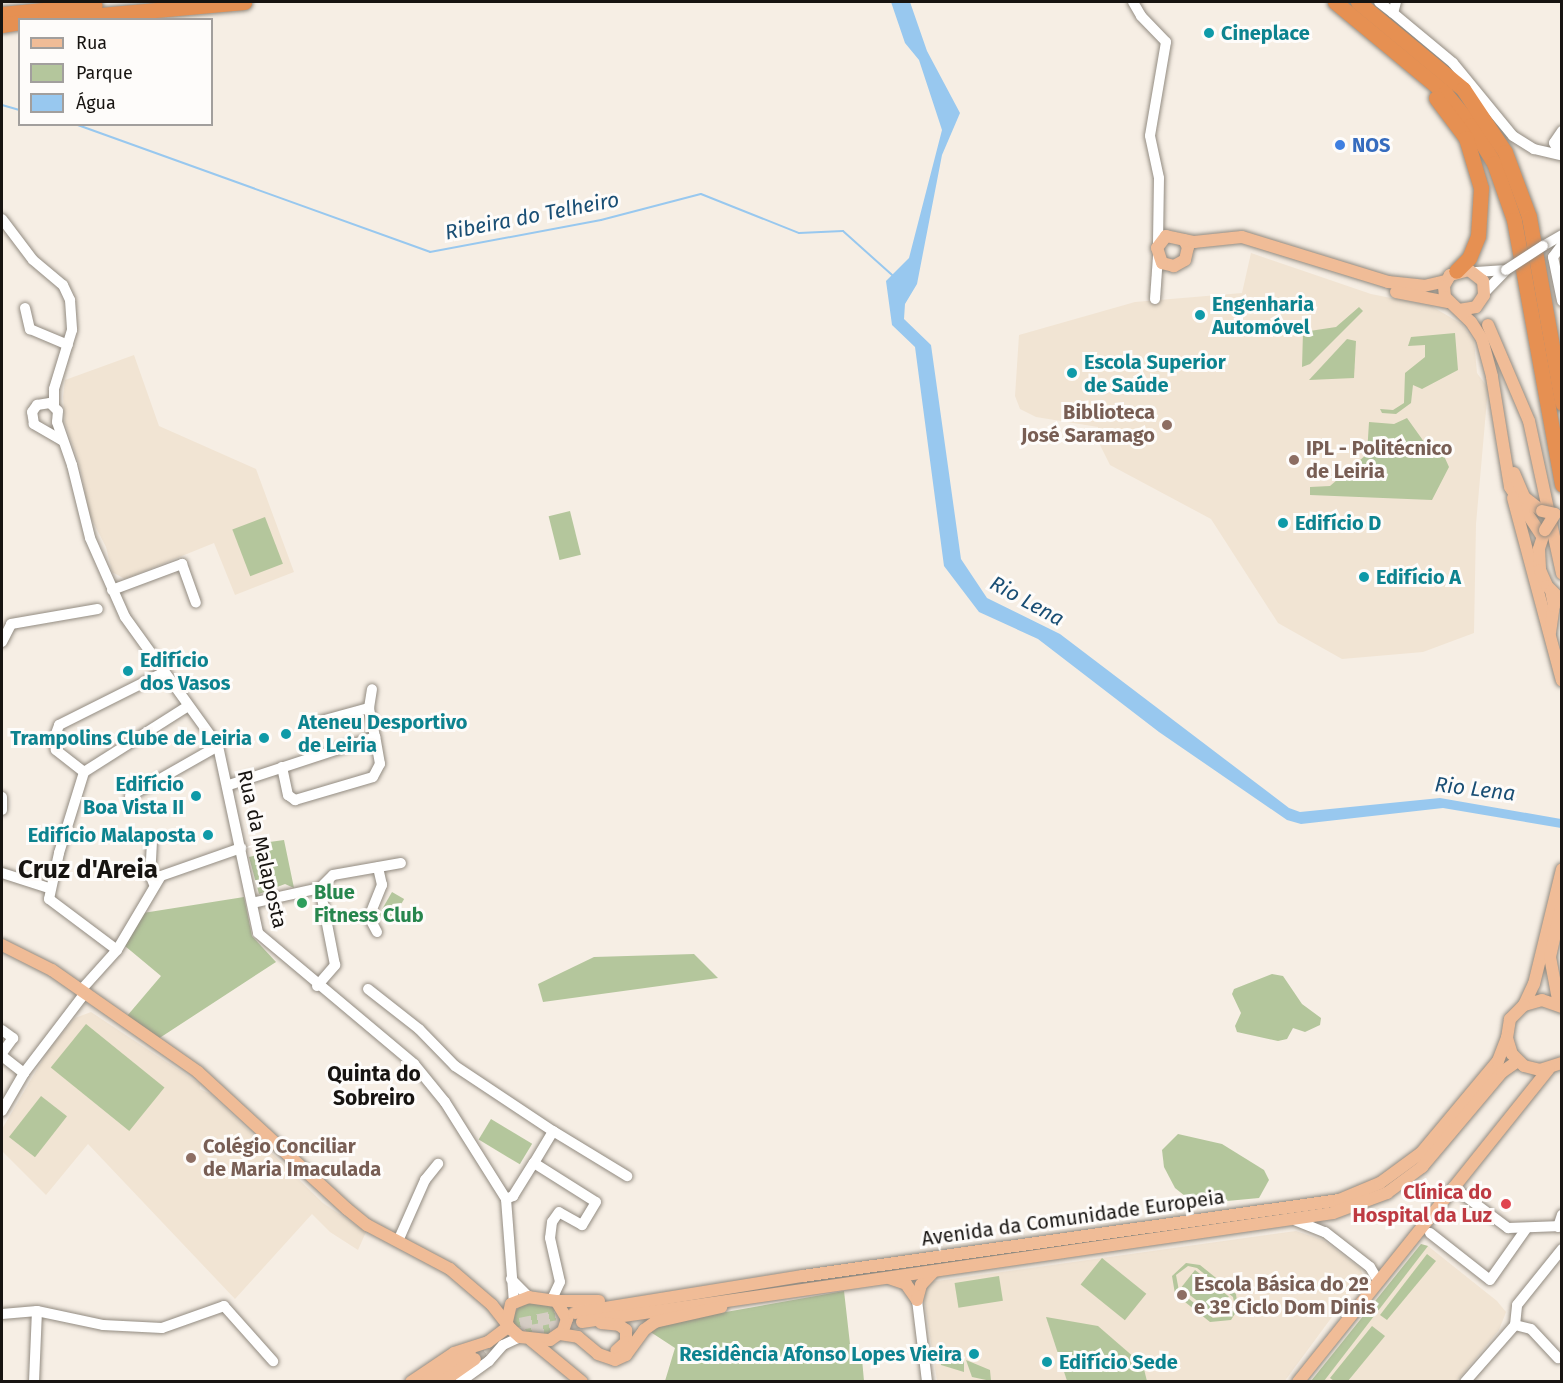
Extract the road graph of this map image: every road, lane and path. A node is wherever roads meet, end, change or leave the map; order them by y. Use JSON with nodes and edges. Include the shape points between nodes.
{"nodes":[{"id":1,"x":143,"y":2,"type":"edge"},
{"id":2,"x":244,"y":2,"type":"edge"},
{"id":3,"x":1133,"y":2,"type":"edge"},
{"id":4,"x":1334,"y":2,"type":"edge"},
{"id":5,"x":1358,"y":2,"type":"edge"},
{"id":6,"x":1380,"y":2,"type":"edge"},
{"id":7,"x":1395,"y":7,"type":"edge"},
{"id":8,"x":2,"y":14,"type":"edge"},
{"id":9,"x":66,"y":18,"type":"edge"},
{"id":10,"x":18,"y":22,"type":"edge"},
{"id":11,"x":2,"y":25,"type":"edge"},
{"id":12,"x":1558,"y":135,"type":"edge"},
{"id":13,"x":1534,"y":149,"type":"junction"},
{"id":14,"x":1560,"y":155,"type":"edge"},
{"id":15,"x":2,"y":222,"type":"edge"},
{"id":16,"x":1159,"y":224,"type":"junction"},
{"id":17,"x":1171,"y":235,"type":"junction"},
{"id":18,"x":1562,"y":235,"type":"edge"},
{"id":19,"x":1184,"y":240,"type":"junction"},
{"id":20,"x":1562,"y":245,"type":"edge"},
{"id":21,"x":1158,"y":250,"type":"junction"},
{"id":22,"x":1187,"y":256,"type":"junction"},
{"id":23,"x":1170,"y":266,"type":"junction"},
{"id":24,"x":1476,"y":272,"type":"junction"},
{"id":25,"x":1451,"y":276,"type":"junction"},
{"id":26,"x":1156,"y":277,"type":"junction"},
{"id":27,"x":1493,"y":277,"type":"junction"},
{"id":28,"x":1483,"y":297,"type":"junction"},
{"id":29,"x":1545,"y":298,"type":"junction"},
{"id":30,"x":1155,"y":299,"type":"dead end"},
{"id":31,"x":1562,"y":301,"type":"edge"},
{"id":32,"x":1448,"y":302,"type":"junction"},
{"id":33,"x":24,"y":308,"type":"dead end"},
{"id":34,"x":1459,"y":310,"type":"junction"},
{"id":35,"x":1488,"y":325,"type":"junction"},
{"id":36,"x":1562,"y":343,"type":"edge"},
{"id":37,"x":68,"y":345,"type":"junction"},
{"id":38,"x":1562,"y":403,"type":"edge"},
{"id":39,"x":49,"y":404,"type":"junction"},
{"id":40,"x":57,"y":422,"type":"junction"},
{"id":41,"x":46,"y":429,"type":"junction"},
{"id":42,"x":63,"y":441,"type":"junction"},
{"id":43,"x":1562,"y":485,"type":"edge"},
{"id":44,"x":1512,"y":494,"type":"junction"},
{"id":45,"x":1558,"y":511,"type":"edge"},
{"id":46,"x":1543,"y":533,"type":"junction"},
{"id":47,"x":1562,"y":573,"type":"edge"},
{"id":48,"x":112,"y":590,"type":"junction"},
{"id":49,"x":1556,"y":595,"type":"edge"},
{"id":50,"x":196,"y":603,"type":"dead end"},
{"id":51,"x":98,"y":609,"type":"dead end"},
{"id":52,"x":2,"y":615,"type":"edge"},
{"id":53,"x":1561,"y":619,"type":"edge"},
{"id":54,"x":7,"y":626,"type":"junction"},
{"id":55,"x":1550,"y":641,"type":"junction"},
{"id":56,"x":2,"y":642,"type":"edge"},
{"id":57,"x":1562,"y":658,"type":"edge"},
{"id":58,"x":163,"y":674,"type":"junction"},
{"id":59,"x":1562,"y":681,"type":"edge"},
{"id":60,"x":372,"y":688,"type":"dead end"},
{"id":61,"x":188,"y":706,"type":"junction"},
{"id":62,"x":369,"y":708,"type":"junction"},
{"id":63,"x":321,"y":721,"type":"dead end"},
{"id":64,"x":375,"y":737,"type":"junction"},
{"id":65,"x":218,"y":746,"type":"junction"},
{"id":66,"x":282,"y":767,"type":"junction"},
{"id":67,"x":84,"y":772,"type":"junction"},
{"id":68,"x":229,"y":785,"type":"junction"},
{"id":69,"x":130,"y":796,"type":"dead end"},
{"id":70,"x":2,"y":797,"type":"edge"},
{"id":71,"x":2,"y":810,"type":"edge"},
{"id":72,"x":152,"y":841,"type":"dead end"},
{"id":73,"x":241,"y":848,"type":"junction"},
{"id":74,"x":401,"y":863,"type":"dead end"},
{"id":75,"x":378,"y":867,"type":"junction"},
{"id":76,"x":1562,"y":869,"type":"edge"},
{"id":77,"x":2,"y":873,"type":"edge"},
{"id":78,"x":154,"y":884,"type":"junction"},
{"id":79,"x":49,"y":888,"type":"junction"},
{"id":80,"x":320,"y":888,"type":"junction"},
{"id":81,"x":252,"y":903,"type":"junction"},
{"id":82,"x":1562,"y":903,"type":"edge"},
{"id":83,"x":377,"y":932,"type":"dead end"},
{"id":84,"x":2,"y":945,"type":"edge"},
{"id":85,"x":117,"y":950,"type":"junction"},
{"id":86,"x":317,"y":986,"type":"junction"},
{"id":87,"x":368,"y":989,"type":"dead end"},
{"id":88,"x":83,"y":992,"type":"junction"},
{"id":89,"x":1524,"y":1005,"type":"junction"},
{"id":90,"x":1560,"y":1006,"type":"edge"},
{"id":91,"x":2,"y":1030,"type":"edge"},
{"id":92,"x":1506,"y":1038,"type":"junction"},
{"id":93,"x":2,"y":1055,"type":"edge"},
{"id":94,"x":1521,"y":1063,"type":"junction"},
{"id":95,"x":1562,"y":1063,"type":"edge"},
{"id":96,"x":1549,"y":1069,"type":"junction"},
{"id":97,"x":24,"y":1072,"type":"junction"},
{"id":98,"x":1528,"y":1094,"type":"junction"},
{"id":99,"x":2,"y":1111,"type":"edge"},
{"id":100,"x":553,"y":1131,"type":"junction"},
{"id":101,"x":534,"y":1163,"type":"junction"},
{"id":102,"x":438,"y":1164,"type":"dead end"},
{"id":103,"x":627,"y":1176,"type":"dead end"},
{"id":104,"x":1453,"y":1187,"type":"junction"},
{"id":105,"x":506,"y":1199,"type":"junction"},
{"id":106,"x":1562,"y":1215,"type":"edge"},
{"id":107,"x":1292,"y":1219,"type":"junction"},
{"id":108,"x":1560,"y":1226,"type":"edge"},
{"id":109,"x":1526,"y":1229,"type":"junction"},
{"id":110,"x":1424,"y":1232,"type":"junction"},
{"id":111,"x":398,"y":1241,"type":"junction"},
{"id":112,"x":1562,"y":1249,"type":"edge"},
{"id":113,"x":934,"y":1271,"type":"junction"},
{"id":114,"x":803,"y":1276,"type":"junction"},
{"id":115,"x":882,"y":1277,"type":"junction"},
{"id":116,"x":512,"y":1279,"type":"junction"},
{"id":117,"x":1378,"y":1281,"type":"junction"},
{"id":118,"x":774,"y":1291,"type":"junction"},
{"id":119,"x":529,"y":1297,"type":"junction"},
{"id":120,"x":554,"y":1300,"type":"junction"},
{"id":121,"x":917,"y":1300,"type":"junction"},
{"id":122,"x":512,"y":1304,"type":"junction"},
{"id":123,"x":492,"y":1305,"type":"junction"},
{"id":124,"x":37,"y":1311,"type":"junction"},
{"id":125,"x":2,"y":1314,"type":"edge"},
{"id":126,"x":574,"y":1316,"type":"junction"},
{"id":127,"x":508,"y":1324,"type":"junction"},
{"id":128,"x":1515,"y":1325,"type":"junction"},
{"id":129,"x":559,"y":1335,"type":"junction"},
{"id":130,"x":526,"y":1338,"type":"junction"},
{"id":131,"x":488,"y":1342,"type":"junction"},
{"id":132,"x":1558,"y":1358,"type":"dead end"},
{"id":133,"x":273,"y":1361,"type":"dead end"},
{"id":134,"x":489,"y":1361,"type":"junction"},
{"id":135,"x":558,"y":1361,"type":"junction"},
{"id":136,"x":34,"y":1382,"type":"edge"},
{"id":137,"x":411,"y":1382,"type":"edge"},
{"id":138,"x":426,"y":1382,"type":"edge"},
{"id":139,"x":442,"y":1382,"type":"edge"},
{"id":140,"x":460,"y":1382,"type":"edge"},
{"id":141,"x":582,"y":1382,"type":"edge"},
{"id":142,"x":927,"y":1382,"type":"edge"},
{"id":143,"x":1298,"y":1382,"type":"edge"},
{"id":144,"x":1465,"y":1382,"type":"edge"}],
"edges":[{"from":1,"to":8,"type":"highway"},
{"from":2,"to":9,"type":"highway"},
{"from":3,"to":16,"type":"street","via":[[1140,16],[1166,42],[1150,136],[1158,171]]},
{"from":4,"to":25,"type":"highway","via":[[1430,92],[1451,115],[1470,148],[1481,188],[1481,217],[1472,252]]},
{"from":4,"to":43,"type":"highway","via":[[1445,93],[1472,125],[1494,163],[1514,220]]},
{"from":5,"to":29,"type":"highway","via":[[1452,78],[1497,137],[1528,217]]},
{"from":6,"to":7,"type":"street"},
{"from":7,"to":13,"type":"street","via":[[1453,63],[1513,136]]},
{"from":10,"to":11,"type":"highway"},
{"from":12,"to":13,"type":"street"},
{"from":12,"to":14,"type":"street"},
{"from":13,"to":14,"type":"street"},
{"from":15,"to":37,"type":"street","name":"Rua da Malaposta","via":[[67,293],[72,318]]},
{"from":16,"to":17,"type":"street"},
{"from":16,"to":21,"type":"street"},
{"from":17,"to":19,"type":"main road"},
{"from":17,"to":21,"type":"main road"},
{"from":18,"to":27,"type":"street","bridge":true},
{"from":19,"to":22,"type":"main road"},
{"from":19,"to":25,"type":"main road","via":[[1242,237],[1395,284],[1424,286]]},
{"from":20,"to":31,"type":"street","via":[[1553,257]]},
{"from":21,"to":23,"type":"main road"},
{"from":21,"to":26,"type":"street"},
{"from":22,"to":23,"type":"main road","via":[[1178,265]]},
{"from":22,"to":32,"type":"main road","via":[[1225,245],[1242,245],[1383,289]]},
{"from":23,"to":26,"type":"street"},
{"from":24,"to":25,"type":"main road"},
{"from":24,"to":27,"type":"street"},
{"from":24,"to":28,"type":"main road","via":[[1483,281]]},
{"from":25,"to":32,"type":"main road","via":[[1444,292]]},
{"from":26,"to":30,"type":"street"},
{"from":27,"to":28,"type":"street"},
{"from":28,"to":34,"type":"main road","via":[[1471,309]]},
{"from":28,"to":35,"type":"main road"},
{"from":29,"to":36,"type":"highway"},
{"from":29,"to":38,"type":"highway"},
{"from":32,"to":34,"type":"main road"},
{"from":33,"to":37,"type":"street","via":[[30,329]]},
{"from":34,"to":44,"type":"main road","via":[[1479,334],[1488,356]]},
{"from":35,"to":45,"type":"main road","bridge":true,"via":[[1514,474],[1524,497],[1542,511]]},
{"from":35,"to":47,"type":"main road","via":[[1529,421]]},
{"from":37,"to":39,"type":"street","name":"Rua da Malaposta"},
{"from":39,"to":40,"type":"street","name":"Rua da Malaposta","via":[[59,415]]},
{"from":39,"to":41,"type":"street","name":"Rua da Malaposta","via":[[34,408],[31,416],[37,427]]},
{"from":40,"to":41,"type":"street"},
{"from":40,"to":42,"type":"street","name":"Rua da Malaposta"},
{"from":41,"to":42,"type":"street","name":"Rua da Malaposta"},
{"from":42,"to":48,"type":"street","name":"Rua da Malaposta","via":[[90,538]]},
{"from":44,"to":46,"type":"main road"},
{"from":44,"to":55,"type":"main road"},
{"from":45,"to":46,"type":"main road","bridge":true},
{"from":46,"to":49,"type":"main road","via":[[1539,564]]},
{"from":48,"to":50,"type":"street","via":[[182,564]]},
{"from":48,"to":58,"type":"street","name":"Rua da Malaposta"},
{"from":49,"to":55,"type":"main road"},
{"from":51,"to":54,"type":"street"},
{"from":52,"to":54,"type":"street"},
{"from":53,"to":57,"type":"main road","via":[[1557,635]]},
{"from":54,"to":56,"type":"street"},
{"from":55,"to":59,"type":"main road"},
{"from":58,"to":61,"type":"street","name":"Rua da Malaposta"},
{"from":58,"to":67,"type":"street","via":[[59,725],[54,739],[56,750]]},
{"from":60,"to":62,"type":"street"},
{"from":61,"to":65,"type":"street","name":"Rua da Malaposta"},
{"from":61,"to":67,"type":"street"},
{"from":62,"to":63,"type":"street"},
{"from":62,"to":64,"type":"street"},
{"from":64,"to":66,"type":"street"},
{"from":64,"to":66,"type":"street","via":[[380,764],[373,777],[295,800],[288,795]]},
{"from":65,"to":68,"type":"street","name":"Rua da Malaposta"},
{"from":65,"to":69,"type":"street"},
{"from":66,"to":68,"type":"street"},
{"from":67,"to":79,"type":"street"},
{"from":68,"to":73,"type":"street","name":"Rua da Malaposta"},
{"from":70,"to":71,"type":"street"},
{"from":72,"to":78,"type":"street","via":[[150,876]]},
{"from":73,"to":78,"type":"street","via":[[173,870]]},
{"from":73,"to":81,"type":"street","name":"Rua da Malaposta"},
{"from":74,"to":75,"type":"street"},
{"from":75,"to":80,"type":"street","via":[[333,875]]},
{"from":75,"to":83,"type":"street","via":[[381,890],[369,917]]},
{"from":76,"to":89,"type":"main road","name":"Avenida da Comunidade Europeia","via":[[1534,984]]},
{"from":77,"to":79,"type":"street"},
{"from":78,"to":85,"type":"street"},
{"from":79,"to":85,"type":"street","via":[[52,903]]},
{"from":80,"to":81,"type":"street"},
{"from":80,"to":86,"type":"street","via":[[335,965]]},
{"from":81,"to":86,"type":"street","name":"Rua da Malaposta","via":[[261,938]]},
{"from":82,"to":90,"type":"main road","via":[[1550,957]]},
{"from":84,"to":88,"type":"main road","via":[[43,964]]},
{"from":85,"to":88,"type":"street"},
{"from":86,"to":105,"type":"street","name":"Rua da Malaposta","via":[[421,1070],[490,1169]]},
{"from":87,"to":100,"type":"street","via":[[419,1029],[455,1066]]},
{"from":88,"to":97,"type":"street"},
{"from":88,"to":111,"type":"main road","via":[[204,1077],[357,1218]]},
{"from":89,"to":90,"type":"main road","via":[[1542,1000]]},
{"from":89,"to":92,"type":"main road","name":"Avenida da Comunidade Europeia","via":[[1510,1019]]},
{"from":91,"to":93,"type":"street","via":[[13,1038]]},
{"from":92,"to":94,"type":"main road"},
{"from":92,"to":114,"type":"main road","name":"Avenida da Comunidade Europeia","via":[[1498,1061],[1431,1144],[1393,1176],[1355,1195],[1311,1206]]},
{"from":93,"to":97,"type":"street"},
{"from":94,"to":96,"type":"main road"},
{"from":94,"to":98,"type":"main road"},
{"from":94,"to":107,"type":"main road","name":"Avenida da Comunidade Europeia","via":[[1502,1072],[1437,1152],[1401,1184],[1347,1209]]},
{"from":95,"to":96,"type":"main road"},
{"from":96,"to":98,"type":"main road"},
{"from":97,"to":99,"type":"street"},
{"from":98,"to":104,"type":"main road"},
{"from":100,"to":101,"type":"street"},
{"from":100,"to":103,"type":"street"},
{"from":101,"to":105,"type":"street","via":[[513,1196]]},
{"from":101,"to":120,"type":"street","via":[[596,1202],[582,1225],[560,1212],[552,1222],[550,1238],[560,1282]]},
{"from":102,"to":111,"type":"street","via":[[425,1180]]},
{"from":104,"to":109,"type":"street","via":[[1504,1226]]},
{"from":104,"to":110,"type":"main road"},
{"from":105,"to":116,"type":"street","name":"Rua da Malaposta"},
{"from":106,"to":108,"type":"street"},
{"from":107,"to":113,"type":"main road","name":"Avenida da Comunidade Europeia"},
{"from":107,"to":117,"type":"street","via":[[1325,1232],[1370,1267]]},
{"from":108,"to":109,"type":"street"},
{"from":109,"to":110,"type":"street","via":[[1490,1280]]},
{"from":110,"to":117,"type":"main road"},
{"from":111,"to":123,"type":"main road","via":[[443,1264]]},
{"from":112,"to":128,"type":"street","via":[[1517,1305]]},
{"from":113,"to":115,"type":"main road","name":"Avenida da Comunidade Europeia"},
{"from":113,"to":121,"type":"main road","via":[[921,1285]]},
{"from":114,"to":120,"type":"main road","via":[[765,1277],[591,1302]]},
{"from":114,"to":126,"type":"main road","name":"Avenida da Comunidade Europeia"},
{"from":115,"to":118,"type":"main road","name":"Avenida da Comunidade Europeia"},
{"from":115,"to":121,"type":"main road","via":[[906,1284]]},
{"from":116,"to":119,"type":"street"},
{"from":116,"to":122,"type":"street","name":"Rua da Malaposta"},
{"from":117,"to":143,"type":"main road"},
{"from":118,"to":126,"type":"main road","name":"Avenida da Comunidade Europeia"},
{"from":118,"to":129,"type":"main road","via":[[758,1299],[661,1320],[644,1330],[626,1354],[615,1360],[604,1358],[578,1337]]},
{"from":119,"to":120,"type":"main road"},
{"from":119,"to":122,"type":"main road"},
{"from":120,"to":126,"type":"main road"},
{"from":121,"to":142,"type":"street"},
{"from":122,"to":123,"type":"main road"},
{"from":122,"to":127,"type":"main road"},
{"from":123,"to":127,"type":"main road"},
{"from":124,"to":125,"type":"street"},
{"from":124,"to":133,"type":"street","via":[[103,1325],[162,1328],[225,1306]]},
{"from":124,"to":136,"type":"street"},
{"from":126,"to":129,"type":"main road"},
{"from":127,"to":130,"type":"main road"},
{"from":127,"to":131,"type":"main road"},
{"from":128,"to":132,"type":"street","via":[[1531,1329]]},
{"from":128,"to":144,"type":"street"},
{"from":129,"to":130,"type":"main road"},
{"from":129,"to":135,"type":"main road"},
{"from":130,"to":134,"type":"street","via":[[503,1345]]},
{"from":130,"to":135,"type":"main road"},
{"from":131,"to":134,"type":"street"},
{"from":131,"to":137,"type":"main road","via":[[462,1348]]},
{"from":134,"to":140,"type":"street"},
{"from":135,"to":141,"type":"main road"},
{"from":138,"to":139,"type":"main road","via":[[473,1356]]}]}
